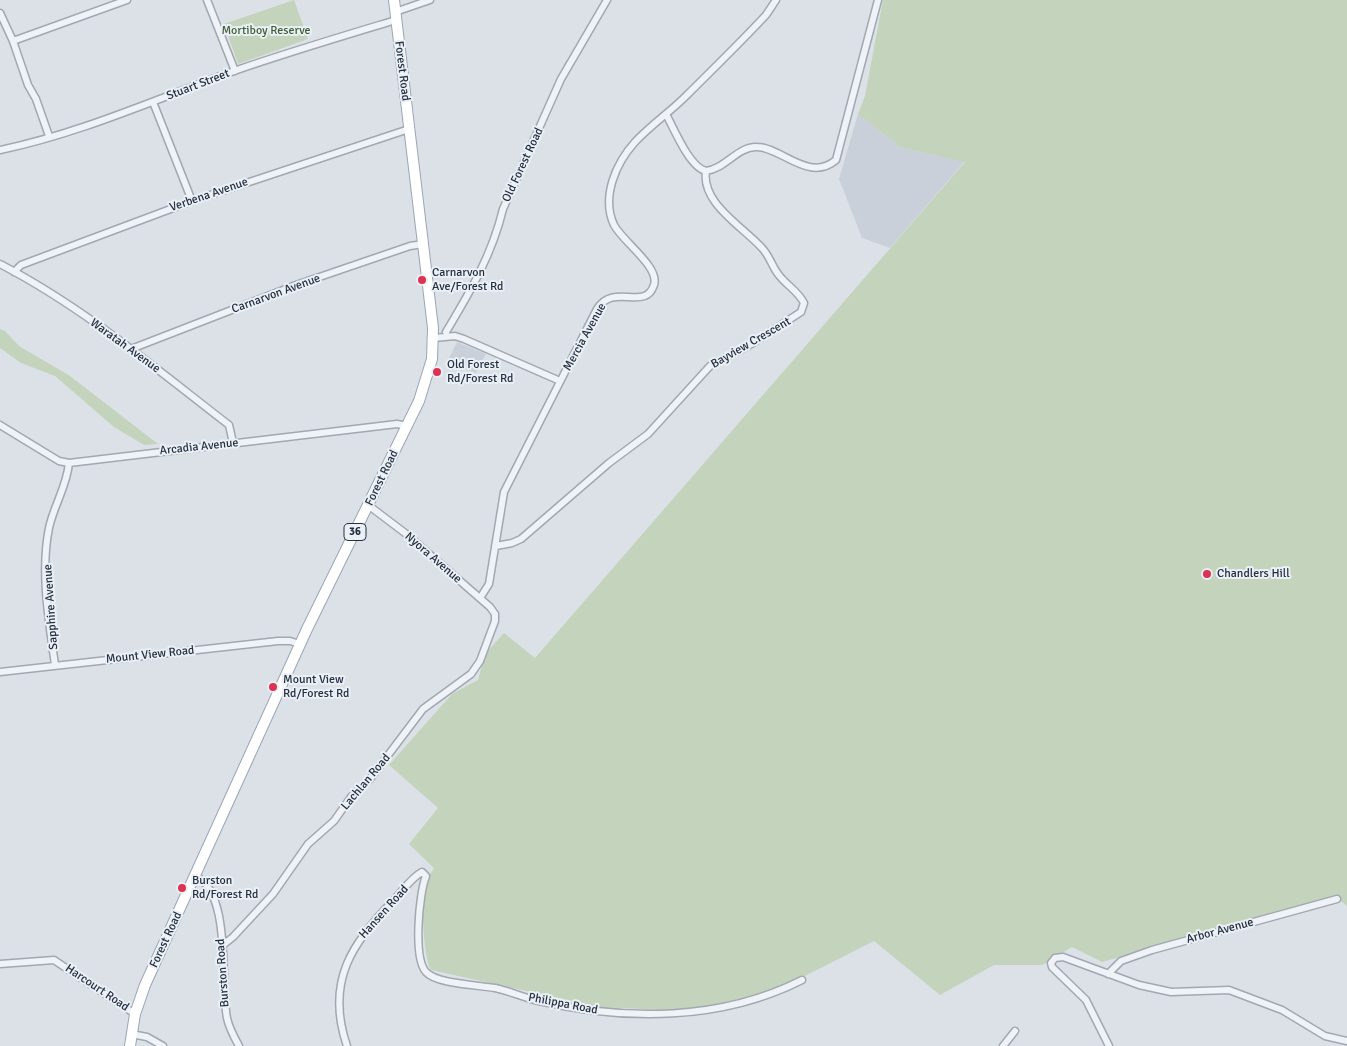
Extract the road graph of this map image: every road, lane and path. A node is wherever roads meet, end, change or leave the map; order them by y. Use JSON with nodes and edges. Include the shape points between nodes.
{"nodes":[{"id":1,"x":127,"y":0,"type":"edge"},
{"id":2,"x":207,"y":0,"type":"edge"},
{"id":3,"x":394,"y":0,"type":"edge"},
{"id":4,"x":430,"y":0,"type":"edge"},
{"id":5,"x":607,"y":0,"type":"edge"},
{"id":6,"x":776,"y":0,"type":"edge"},
{"id":7,"x":878,"y":0,"type":"edge"},
{"id":8,"x":0,"y":13,"type":"edge"},
{"id":9,"x":396,"y":16,"type":"junction"},
{"id":10,"x":13,"y":41,"type":"junction"},
{"id":11,"x":235,"y":71,"type":"junction"},
{"id":12,"x":153,"y":102,"type":"junction"},
{"id":13,"x":666,"y":116,"type":"junction"},
{"id":14,"x":409,"y":130,"type":"junction"},
{"id":15,"x":49,"y":136,"type":"junction"},
{"id":16,"x":0,"y":150,"type":"edge"},
{"id":17,"x":706,"y":170,"type":"junction"},
{"id":18,"x":192,"y":201,"type":"junction"},
{"id":19,"x":423,"y":244,"type":"junction"},
{"id":20,"x":0,"y":264,"type":"edge"},
{"id":21,"x":14,"y":272,"type":"junction"},
{"id":22,"x":446,"y":332,"type":"junction"},
{"id":23,"x":433,"y":333,"type":"junction"},
{"id":24,"x":456,"y":336,"type":"junction"},
{"id":25,"x":131,"y":349,"type":"junction"},
{"id":26,"x":560,"y":381,"type":"junction"},
{"id":27,"x":0,"y":425,"type":"edge"},
{"id":28,"x":408,"y":426,"type":"junction"},
{"id":29,"x":233,"y":443,"type":"junction"},
{"id":30,"x":69,"y":463,"type":"junction"},
{"id":31,"x":368,"y":505,"type":"junction"},
{"id":32,"x":496,"y":546,"type":"junction"},
{"id":33,"x":480,"y":598,"type":"junction"},
{"id":34,"x":495,"y":614,"type":"joint"},
{"id":35,"x":300,"y":644,"type":"junction"},
{"id":36,"x":55,"y":665,"type":"junction"},
{"id":37,"x":0,"y":672,"type":"edge"},
{"id":38,"x":424,"y":872,"type":"joint"},
{"id":39,"x":195,"y":876,"type":"junction"},
{"id":40,"x":1337,"y":899,"type":"dead end"},
{"id":41,"x":223,"y":944,"type":"junction"},
{"id":42,"x":0,"y":964,"type":"edge"},
{"id":43,"x":1108,"y":974,"type":"junction"},
{"id":44,"x":802,"y":980,"type":"dead end"},
{"id":45,"x":135,"y":1014,"type":"junction"},
{"id":46,"x":1015,"y":1031,"type":"dead end"},
{"id":47,"x":131,"y":1034,"type":"junction"},
{"id":48,"x":1347,"y":1041,"type":"edge"},
{"id":49,"x":130,"y":1046,"type":"edge"},
{"id":50,"x":164,"y":1046,"type":"edge"},
{"id":51,"x":239,"y":1046,"type":"edge"},
{"id":52,"x":347,"y":1046,"type":"edge"},
{"id":53,"x":1003,"y":1046,"type":"edge"},
{"id":54,"x":1109,"y":1046,"type":"edge"}],
"edges":[{"from":1,"to":10,"type":"street"},
{"from":2,"to":11,"type":"street"},
{"from":3,"to":9,"type":"main road","name":"Forest Road","number":"36"},
{"from":4,"to":9,"type":"street","name":"Stuart Street"},
{"from":5,"to":22,"type":"street","name":"Old Forest Road","via":[[561,80],[503,209],[478,281]]},
{"from":6,"to":13,"type":"street","name":"Mercia Avenue","via":[[766,15]]},
{"from":7,"to":17,"type":"street","via":[[836,160],[821,168],[806,166],[756,146]]},
{"from":8,"to":10,"type":"street"},
{"from":9,"to":11,"type":"street","name":"Stuart Street"},
{"from":9,"to":14,"type":"main road","name":"Forest Road","number":"36"},
{"from":10,"to":15,"type":"street"},
{"from":11,"to":12,"type":"street","name":"Stuart Street"},
{"from":12,"to":15,"type":"street","name":"Stuart Street"},
{"from":12,"to":18,"type":"street"},
{"from":13,"to":17,"type":"street","via":[[687,154]]},
{"from":13,"to":26,"type":"street","name":"Mercia Avenue","via":[[634,142],[608,192],[612,221],[618,233],[651,267],[655,275],[654,285],[649,294],[641,298],[610,297],[603,300]]},
{"from":14,"to":18,"type":"street","name":"Verbena Avenue"},
{"from":14,"to":19,"type":"main road","name":"Forest Road","number":"36"},
{"from":15,"to":16,"type":"street","name":"Stuart Street"},
{"from":17,"to":32,"type":"street","name":"Bayview Crescent","via":[[705,185],[710,195],[722,211],[764,250],[779,276],[800,296],[804,303],[801,312],[710,366],[648,434],[609,463],[521,539]]},
{"from":18,"to":21,"type":"street","name":"Verbena Avenue","via":[[21,265]]},
{"from":19,"to":23,"type":"main road","name":"Forest Road","number":"36"},
{"from":19,"to":25,"type":"street","name":"Carnarvon Avenue","via":[[296,285]]},
{"from":20,"to":21,"type":"street","name":"Waratah Avenue"},
{"from":21,"to":25,"type":"street","name":"Waratah Avenue"},
{"from":22,"to":23,"type":"street"},
{"from":22,"to":24,"type":"street"},
{"from":23,"to":24,"type":"street"},
{"from":23,"to":28,"type":"main road","name":"Forest Road","number":"36","via":[[428,377]]},
{"from":24,"to":26,"type":"street"},
{"from":25,"to":29,"type":"street","name":"Waratah Avenue","via":[[228,425]]},
{"from":26,"to":32,"type":"street","name":"Mercia Avenue","via":[[504,492]]},
{"from":27,"to":30,"type":"street","via":[[59,461]]},
{"from":28,"to":29,"type":"street","name":"Arcadia Avenue","via":[[397,424]]},
{"from":28,"to":31,"type":"main road","name":"Forest Road","number":"36"},
{"from":29,"to":30,"type":"street","name":"Arcadia Avenue"},
{"from":30,"to":36,"type":"street","name":"Sapphire Avenue","via":[[68,476],[49,530],[46,567]]},
{"from":31,"to":33,"type":"street","name":"Nyora Avenue"},
{"from":31,"to":35,"type":"main road","name":"Forest Road","number":"36"},
{"from":32,"to":33,"type":"street","name":"Mercia Avenue","via":[[489,584]]},
{"from":33,"to":34,"type":"street","name":"Nyora Avenue"},
{"from":34,"to":41,"type":"street","name":"Lachlan Road","via":[[480,661],[471,674],[423,709],[370,779],[351,797],[334,821],[312,840],[273,894]]},
{"from":35,"to":36,"type":"street","name":"Mount View Road","via":[[278,641]]},
{"from":35,"to":39,"type":"main road","name":"Forest Road","number":"36"},
{"from":36,"to":37,"type":"street","name":"Mount View Road"},
{"from":38,"to":44,"type":"street","name":"Philippa Road","via":[[426,876],[419,904],[420,961],[424,971],[437,978],[493,987],[593,1011],[620,1013],[718,1010],[773,994]]},
{"from":38,"to":52,"type":"street","name":"Hansen Road","via":[[419,873],[369,926],[349,957],[340,998]]},
{"from":39,"to":41,"type":"street","name":"Burston Road","via":[[204,881],[213,894]]},
{"from":39,"to":45,"type":"main road","name":"Forest Road","number":"36"},
{"from":40,"to":43,"type":"street","name":"Arbor Avenue","via":[[1152,950],[1121,961]]},
{"from":41,"to":51,"type":"street","name":"Burston Road","via":[[226,1014]]},
{"from":42,"to":45,"type":"street","name":"Harcourt Road","via":[[54,960]]},
{"from":43,"to":48,"type":"street","via":[[1171,992],[1229,990],[1282,1010],[1325,1036]]},
{"from":43,"to":54,"type":"street","via":[[1060,956],[1051,963],[1056,972],[1086,1000]]},
{"from":45,"to":47,"type":"main road","name":"Forest Road","number":"36"},
{"from":46,"to":53,"type":"street"},
{"from":47,"to":49,"type":"main road","name":"Forest Road","number":"36"},
{"from":47,"to":50,"type":"street","via":[[148,1037]]}]}
